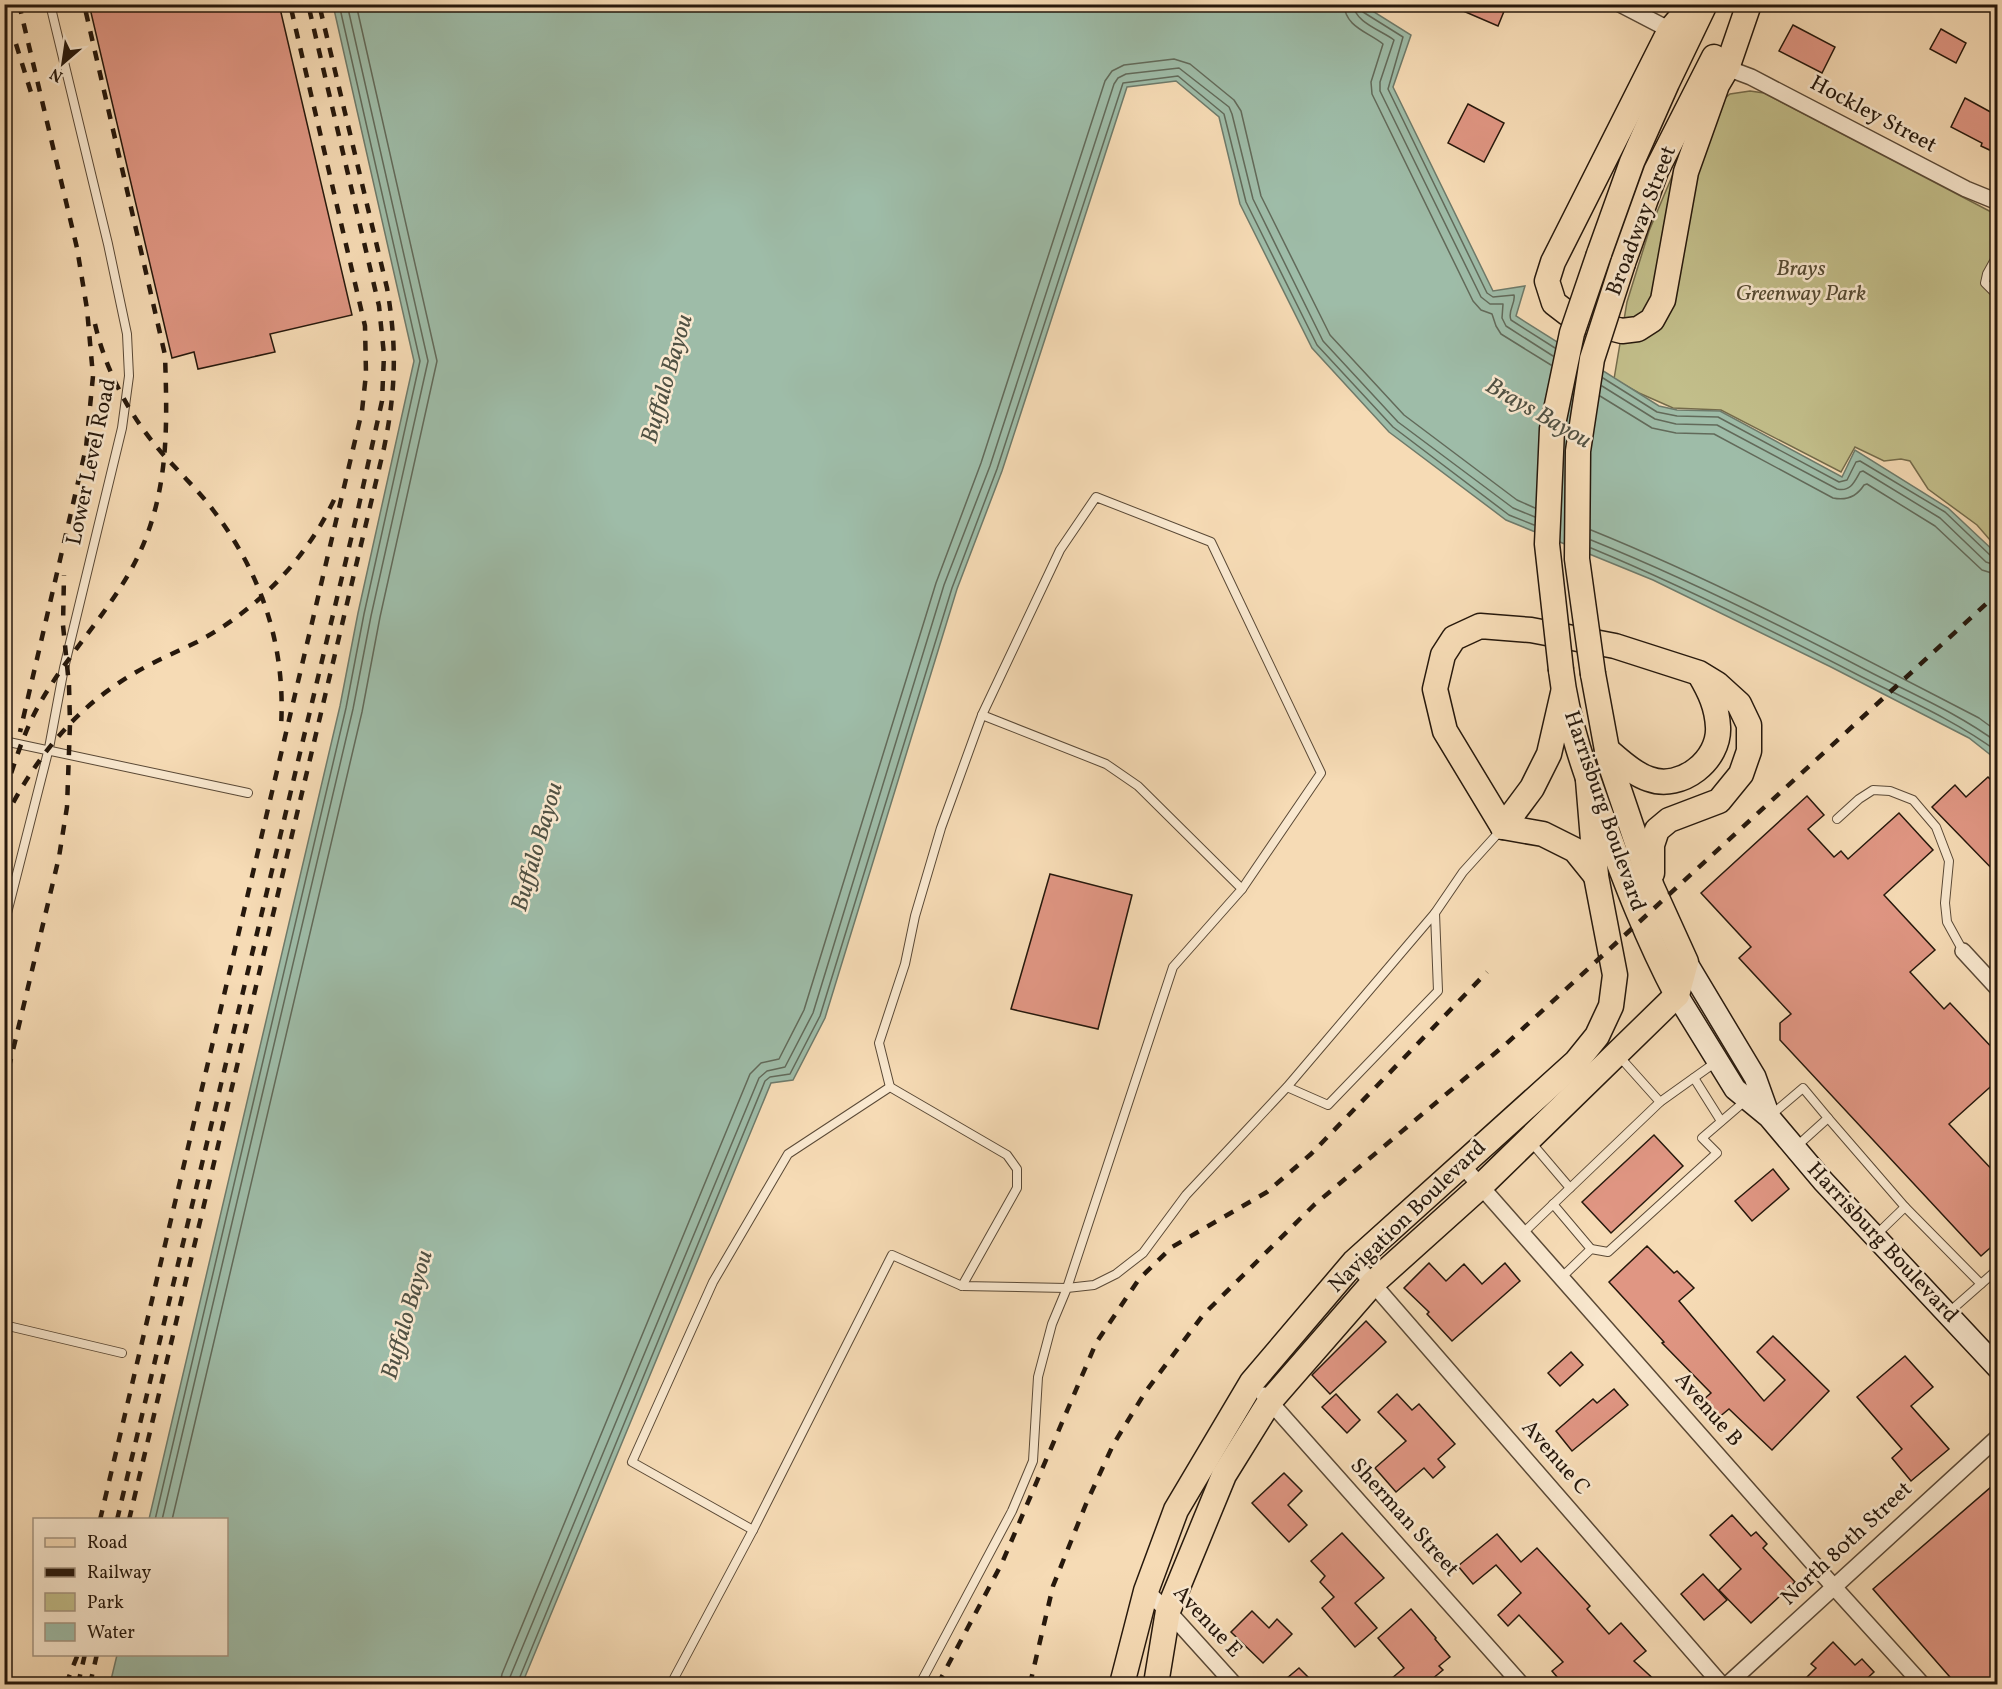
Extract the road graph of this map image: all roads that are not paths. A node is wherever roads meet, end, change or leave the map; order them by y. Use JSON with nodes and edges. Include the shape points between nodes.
{"nodes":[{"id":1,"x":50,"y":4,"type":"edge"},
{"id":2,"x":1620,"y":4,"type":"edge"},
{"id":3,"x":1696,"y":4,"type":"edge"},
{"id":4,"x":1705,"y":4,"type":"edge"},
{"id":5,"x":1743,"y":4,"type":"edge"},
{"id":6,"x":1749,"y":4,"type":"edge"},
{"id":7,"x":1670,"y":30,"type":"junction"},
{"id":8,"x":1727,"y":68,"type":"junction"},
{"id":9,"x":1998,"y":202,"type":"edge"},
{"id":10,"x":1998,"y":254,"type":"edge"},
{"id":11,"x":1998,"y":296,"type":"edge"},
{"id":12,"x":1552,"y":429,"type":"joint"},
{"id":13,"x":1578,"y":451,"type":"joint"},
{"id":14,"x":1699,"y":673,"type":"junction"},
{"id":15,"x":1562,"y":680,"type":"junction"},
{"id":16,"x":982,"y":715,"type":"junction"},
{"id":17,"x":4,"y":741,"type":"edge"},
{"id":18,"x":48,"y":749,"type":"junction"},
{"id":19,"x":1607,"y":750,"type":"junction"},
{"id":20,"x":1588,"y":780,"type":"junction"},
{"id":21,"x":248,"y":793,"type":"dead end"},
{"id":22,"x":1837,"y":819,"type":"dead end"},
{"id":23,"x":1503,"y":827,"type":"junction"},
{"id":24,"x":1596,"y":876,"type":"junction"},
{"id":25,"x":1652,"y":887,"type":"junction"},
{"id":26,"x":1242,"y":889,"type":"junction"},
{"id":27,"x":1435,"y":913,"type":"junction"},
{"id":28,"x":4,"y":925,"type":"edge"},
{"id":29,"x":1963,"y":951,"type":"joint"},
{"id":30,"x":1686,"y":962,"type":"junction"},
{"id":31,"x":1998,"y":989,"type":"edge"},
{"id":32,"x":1677,"y":995,"type":"junction"},
{"id":33,"x":1617,"y":1054,"type":"junction"},
{"id":34,"x":1718,"y":1061,"type":"junction"},
{"id":35,"x":1694,"y":1078,"type":"junction"},
{"id":36,"x":890,"y":1088,"type":"junction"},
{"id":37,"x":1287,"y":1088,"type":"junction"},
{"id":38,"x":1748,"y":1099,"type":"junction"},
{"id":39,"x":1660,"y":1102,"type":"junction"},
{"id":40,"x":1769,"y":1117,"type":"junction"},
{"id":41,"x":1828,"y":1118,"type":"junction"},
{"id":42,"x":1721,"y":1121,"type":"junction"},
{"id":43,"x":1529,"y":1139,"type":"junction"},
{"id":44,"x":1795,"y":1148,"type":"junction"},
{"id":45,"x":1462,"y":1165,"type":"junction"},
{"id":46,"x":1481,"y":1186,"type":"junction"},
{"id":47,"x":1570,"y":1188,"type":"junction"},
{"id":48,"x":1553,"y":1204,"type":"junction"},
{"id":49,"x":1905,"y":1207,"type":"junction"},
{"id":50,"x":1523,"y":1233,"type":"junction"},
{"id":51,"x":1875,"y":1237,"type":"junction"},
{"id":52,"x":1591,"y":1249,"type":"junction"},
{"id":53,"x":1354,"y":1262,"type":"junction"},
{"id":54,"x":1998,"y":1269,"type":"edge"},
{"id":55,"x":1561,"y":1278,"type":"junction"},
{"id":56,"x":1373,"y":1283,"type":"junction"},
{"id":57,"x":1981,"y":1284,"type":"junction"},
{"id":58,"x":962,"y":1286,"type":"junction"},
{"id":59,"x":1067,"y":1288,"type":"junction"},
{"id":60,"x":1947,"y":1314,"type":"junction"},
{"id":61,"x":4,"y":1325,"type":"edge"},
{"id":62,"x":122,"y":1353,"type":"dead end"},
{"id":63,"x":1998,"y":1368,"type":"edge"},
{"id":64,"x":1252,"y":1382,"type":"junction"},
{"id":65,"x":1270,"y":1401,"type":"junction"},
{"id":66,"x":1998,"y":1437,"type":"edge"},
{"id":67,"x":753,"y":1530,"type":"junction"},
{"id":68,"x":1834,"y":1587,"type":"junction"},
{"id":69,"x":1146,"y":1591,"type":"junction"},
{"id":70,"x":1168,"y":1611,"type":"junction"},
{"id":71,"x":671,"y":1684,"type":"edge"},
{"id":72,"x":920,"y":1684,"type":"edge"},
{"id":73,"x":1122,"y":1684,"type":"edge"},
{"id":74,"x":1156,"y":1684,"type":"edge"},
{"id":75,"x":1234,"y":1684,"type":"edge"},
{"id":76,"x":1521,"y":1684,"type":"edge"},
{"id":77,"x":1721,"y":1684,"type":"edge"},
{"id":78,"x":1728,"y":1684,"type":"edge"},
{"id":79,"x":1922,"y":1684,"type":"edge"}],
"edges":[{"from":1,"to":18,"type":"lane","name":"Lower Level Road","via":[[113,267],[127,334],[129,376],[122,428]]},
{"from":2,"to":7,"type":"street"},
{"from":3,"to":7,"type":"main road"},
{"from":4,"to":12,"type":"main road","name":"Broadway Street","bridge":true,"via":[[1632,162],[1572,333]]},
{"from":5,"to":13,"type":"main road","name":"Broadway Street","bridge":true,"via":[[1656,171],[1593,359]]},
{"from":6,"to":8,"type":"main road"},
{"from":7,"to":8,"type":"main road","via":[[1553,262],[1547,281],[1554,303],[1567,313],[1622,331],[1638,329],[1653,320],[1663,300],[1686,172],[1717,85]]},
{"from":8,"to":9,"type":"street","name":"Hockley Street"},
{"from":10,"to":11,"type":"lane","via":[[1985,283]]},
{"from":12,"to":15,"type":"main road","name":"Harrisburg Boulevard","bridge":true,"via":[[1547,544]]},
{"from":13,"to":19,"type":"main road","name":"Harrisburg Boulevard","bridge":true,"via":[[1577,559]]},
{"from":14,"to":19,"type":"main road","via":[[1713,698],[1719,729],[1713,753],[1690,774],[1670,783],[1649,780]]},
{"from":14,"to":23,"type":"main road","via":[[1614,646],[1531,630],[1480,626],[1454,638],[1443,655],[1435,689],[1446,731]]},
{"from":14,"to":25,"type":"main road","via":[[1739,704],[1749,725],[1749,751],[1741,774],[1719,801],[1669,820],[1657,830],[1652,845]]},
{"from":15,"to":20,"type":"main road","name":"Harrisburg Boulevard"},
{"from":15,"to":23,"type":"main road","via":[[1549,754],[1532,788]]},
{"from":16,"to":26,"type":"lane","via":[[1106,764],[1138,786]]},
{"from":16,"to":26,"type":"lane","via":[[1060,550],[1096,497],[1211,542],[1321,773]]},
{"from":16,"to":36,"type":"lane","via":[[941,828],[905,964],[879,1043]]},
{"from":17,"to":18,"type":"lane"},
{"from":18,"to":21,"type":"lane"},
{"from":18,"to":28,"type":"lane","name":"Lower Level Road"},
{"from":19,"to":25,"type":"main road","name":"Harrisburg Boulevard"},
{"from":20,"to":24,"type":"main road","name":"Navigation Boulevard"},
{"from":20,"to":32,"type":"main road","name":"Harrisburg Boulevard","via":[[1642,923]]},
{"from":22,"to":29,"type":"lane","via":[[1873,790],[1890,791],[1913,800],[1936,827],[1949,861],[1947,922]]},
{"from":23,"to":24,"type":"main road","via":[[1543,834],[1575,850]]},
{"from":23,"to":27,"type":"lane","via":[[1462,872]]},
{"from":24,"to":45,"type":"main road","name":"Navigation Boulevard","via":[[1615,975],[1611,1006],[1597,1036],[1576,1062]]},
{"from":25,"to":30,"type":"main road","name":"Harrisburg Boulevard"},
{"from":26,"to":59,"type":"lane","via":[[1173,968]]},
{"from":27,"to":37,"type":"lane"},
{"from":27,"to":37,"type":"lane","via":[[1438,991],[1328,1105]]},
{"from":29,"to":31,"type":"street"},
{"from":30,"to":32,"type":"main road"},
{"from":30,"to":40,"type":"main road","name":"Harrisburg Boulevard","via":[[1755,1077]]},
{"from":32,"to":33,"type":"main road","name":"Navigation Boulevard"},
{"from":32,"to":34,"type":"main road","name":"Harrisburg Boulevard"},
{"from":33,"to":39,"type":"lane"},
{"from":33,"to":43,"type":"main road","name":"Navigation Boulevard"},
{"from":34,"to":35,"type":"lane"},
{"from":34,"to":38,"type":"main road","name":"Harrisburg Boulevard","via":[[1735,1089]]},
{"from":35,"to":39,"type":"lane"},
{"from":35,"to":42,"type":"lane"},
{"from":36,"to":58,"type":"lane","via":[[1007,1155],[1017,1168],[1017,1188]]},
{"from":36,"to":67,"type":"lane","via":[[788,1154],[713,1282],[632,1462]]},
{"from":37,"to":59,"type":"lane","via":[[1186,1195],[1143,1253],[1094,1285]]},
{"from":38,"to":40,"type":"main road","name":"Harrisburg Boulevard"},
{"from":38,"to":42,"type":"lane"},
{"from":39,"to":47,"type":"lane"},
{"from":40,"to":41,"type":"lane","via":[[1803,1088]]},
{"from":40,"to":44,"type":"main road","name":"Harrisburg Boulevard"},
{"from":41,"to":44,"type":"lane"},
{"from":41,"to":49,"type":"lane"},
{"from":42,"to":52,"type":"lane","via":[[1702,1138],[1717,1153],[1608,1252]]},
{"from":43,"to":46,"type":"main road","name":"Navigation Boulevard"},
{"from":43,"to":47,"type":"lane"},
{"from":44,"to":51,"type":"main road","name":"Harrisburg Boulevard"},
{"from":45,"to":46,"type":"street","name":"Avenue B"},
{"from":45,"to":53,"type":"main road","name":"Navigation Boulevard"},
{"from":46,"to":50,"type":"street","name":"Avenue B"},
{"from":46,"to":56,"type":"main road","name":"Navigation Boulevard"},
{"from":47,"to":48,"type":"lane"},
{"from":48,"to":50,"type":"lane"},
{"from":48,"to":52,"type":"lane"},
{"from":49,"to":51,"type":"lane"},
{"from":49,"to":57,"type":"lane"},
{"from":50,"to":55,"type":"street","name":"Avenue B"},
{"from":51,"to":60,"type":"main road","name":"Harrisburg Boulevard"},
{"from":52,"to":55,"type":"lane"},
{"from":53,"to":56,"type":"street","name":"Avenue C"},
{"from":53,"to":64,"type":"main road","name":"Navigation Boulevard"},
{"from":54,"to":57,"type":"lane"},
{"from":55,"to":68,"type":"street","name":"Avenue B"},
{"from":56,"to":65,"type":"main road","name":"Navigation Boulevard"},
{"from":56,"to":77,"type":"street","name":"Avenue C"},
{"from":57,"to":60,"type":"lane"},
{"from":58,"to":59,"type":"lane"},
{"from":58,"to":67,"type":"lane","via":[[892,1255]]},
{"from":59,"to":72,"type":"lane","via":[[1038,1377],[1033,1461],[1012,1511]]},
{"from":60,"to":63,"type":"main road","name":"Harrisburg Boulevard"},
{"from":61,"to":62,"type":"lane"},
{"from":64,"to":65,"type":"street","name":"Sherman Street"},
{"from":64,"to":69,"type":"main road","name":"Navigation Boulevard","via":[[1176,1510]]},
{"from":65,"to":70,"type":"main road","name":"Navigation Boulevard","via":[[1224,1475]]},
{"from":65,"to":76,"type":"street","name":"Sherman Street"},
{"from":66,"to":68,"type":"street","name":"North 80th Street"},
{"from":67,"to":71,"type":"lane"},
{"from":68,"to":78,"type":"street","name":"North 80th Street"},
{"from":68,"to":79,"type":"street","name":"Avenue B"},
{"from":69,"to":70,"type":"street","name":"Avenue E"},
{"from":69,"to":73,"type":"main road","name":"Navigation Boulevard"},
{"from":70,"to":74,"type":"main road","name":"Navigation Boulevard"},
{"from":70,"to":75,"type":"street","name":"Avenue E"}]}
